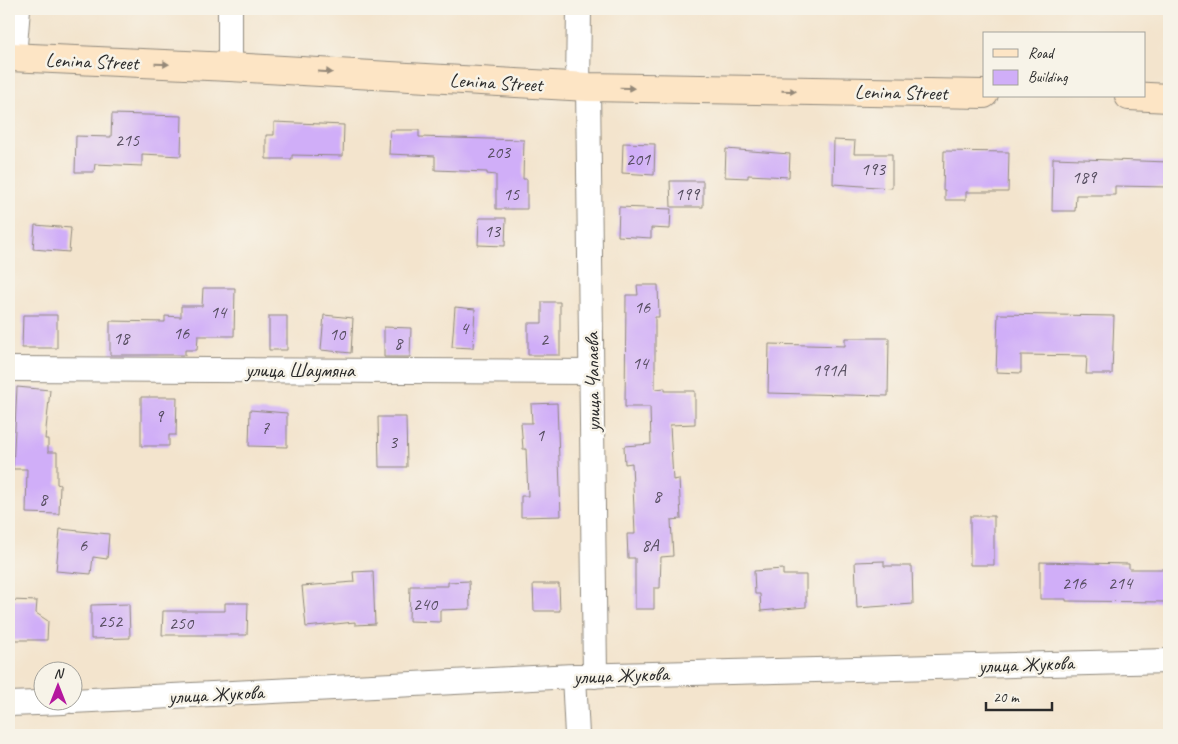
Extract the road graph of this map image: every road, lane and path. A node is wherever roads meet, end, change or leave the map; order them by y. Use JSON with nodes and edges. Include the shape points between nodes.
{"nodes":[{"id":1,"x":18,"y":9,"type":"edge"},
{"id":2,"x":230,"y":9,"type":"edge"},
{"id":3,"x":579,"y":9,"type":"edge"},
{"id":4,"x":12,"y":57,"type":"edge"},
{"id":5,"x":230,"y":67,"type":"junction"},
{"id":6,"x":583,"y":87,"type":"junction"},
{"id":7,"x":983,"y":94,"type":"edge"},
{"id":8,"x":1146,"y":97,"type":"edge"},
{"id":9,"x":1169,"y":98,"type":"edge"},
{"id":10,"x":9,"y":369,"type":"edge"},
{"id":11,"x":592,"y":372,"type":"junction"},
{"id":12,"x":1169,"y":661,"type":"edge"},
{"id":13,"x":584,"y":676,"type":"junction"},
{"id":14,"x":82,"y":701,"type":"edge"},
{"id":15,"x":32,"y":703,"type":"edge"},
{"id":16,"x":9,"y":704,"type":"edge"},
{"id":17,"x":577,"y":735,"type":"edge"}],
"edges":[{"from":1,"to":4,"type":"street"},
{"from":2,"to":5,"type":"street"},
{"from":3,"to":6,"type":"street","name":"улица Чапаева"},
{"from":4,"to":5,"type":"main road","name":"Lenina Street","one_way":true},
{"from":5,"to":6,"type":"main road","name":"Lenina Street","one_way":true},
{"from":6,"to":7,"type":"main road","name":"Lenina Street","one_way":true},
{"from":6,"to":11,"type":"street","name":"улица Чапаева"},
{"from":8,"to":9,"type":"main road"},
{"from":10,"to":11,"type":"street","name":"улица Шаумяна"},
{"from":11,"to":13,"type":"street","name":"улица Чапаева"},
{"from":12,"to":13,"type":"street","name":"улица Жукова"},
{"from":13,"to":14,"type":"street","name":"улица Жукова"},
{"from":13,"to":17,"type":"street","name":"улица Чапаева"},
{"from":15,"to":16,"type":"street"}]}
